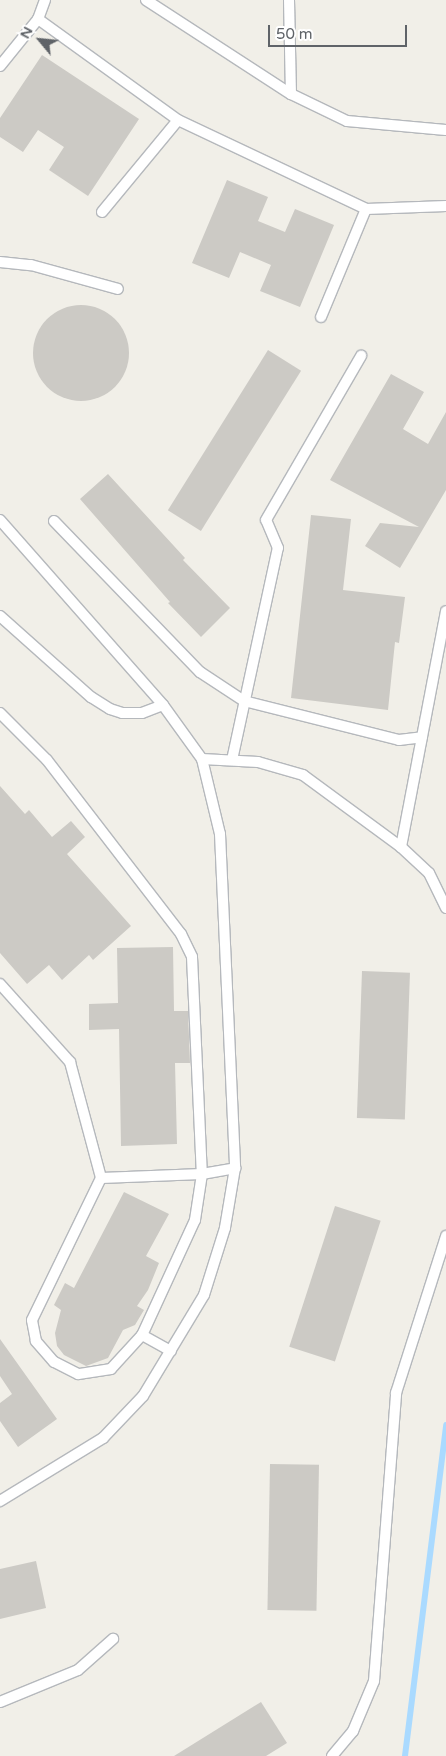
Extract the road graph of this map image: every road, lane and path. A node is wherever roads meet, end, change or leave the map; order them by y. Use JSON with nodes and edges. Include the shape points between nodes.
{"nodes":[{"id":1,"x":45,"y":0,"type":"edge"},
{"id":2,"x":146,"y":0,"type":"edge"},
{"id":3,"x":288,"y":0,"type":"edge"},
{"id":4,"x":38,"y":19,"type":"junction"},
{"id":5,"x":0,"y":66,"type":"edge"},
{"id":6,"x":291,"y":94,"type":"junction"},
{"id":7,"x":178,"y":120,"type":"junction"},
{"id":8,"x":446,"y":130,"type":"edge"},
{"id":9,"x":446,"y":206,"type":"edge"},
{"id":10,"x":366,"y":209,"type":"junction"},
{"id":11,"x":102,"y":212,"type":"dead end"},
{"id":12,"x":0,"y":262,"type":"edge"},
{"id":13,"x":118,"y":289,"type":"dead end"},
{"id":14,"x":321,"y":317,"type":"dead end"},
{"id":15,"x":361,"y":356,"type":"dead end"},
{"id":16,"x":0,"y":520,"type":"edge"},
{"id":17,"x":54,"y":521,"type":"dead end"},
{"id":18,"x":446,"y":611,"type":"edge"},
{"id":19,"x":0,"y":616,"type":"edge"},
{"id":20,"x":244,"y":701,"type":"junction"},
{"id":21,"x":163,"y":705,"type":"junction"},
{"id":22,"x":0,"y":713,"type":"edge"},
{"id":23,"x":422,"y":737,"type":"junction"},
{"id":24,"x":202,"y":759,"type":"junction"},
{"id":25,"x":232,"y":760,"type":"junction"},
{"id":26,"x":401,"y":847,"type":"junction"},
{"id":27,"x":446,"y":908,"type":"edge"},
{"id":28,"x":0,"y":984,"type":"edge"},
{"id":29,"x":236,"y":1168,"type":"junction"},
{"id":30,"x":202,"y":1174,"type":"junction"},
{"id":31,"x":101,"y":1178,"type":"junction"},
{"id":32,"x":446,"y":1236,"type":"edge"},
{"id":33,"x":142,"y":1336,"type":"junction"},
{"id":34,"x":171,"y":1352,"type":"junction"},
{"id":35,"x":0,"y":1500,"type":"edge"},
{"id":36,"x":113,"y":1639,"type":"dead end"},
{"id":37,"x":0,"y":1702,"type":"edge"},
{"id":38,"x":332,"y":1756,"type":"edge"}],
"edges":[{"from":1,"to":4,"type":"lane"},
{"from":2,"to":6,"type":"lane"},
{"from":3,"to":6,"type":"lane"},
{"from":4,"to":5,"type":"lane"},
{"from":4,"to":7,"type":"lane"},
{"from":6,"to":8,"type":"lane","via":[[347,121]]},
{"from":7,"to":10,"type":"lane"},
{"from":7,"to":11,"type":"lane"},
{"from":9,"to":10,"type":"lane"},
{"from":10,"to":14,"type":"lane"},
{"from":12,"to":13,"type":"lane","via":[[31,265]]},
{"from":15,"to":20,"type":"lane","via":[[266,520],[278,548]]},
{"from":16,"to":21,"type":"lane"},
{"from":17,"to":20,"type":"lane","via":[[200,672]]},
{"from":18,"to":23,"type":"lane"},
{"from":19,"to":21,"type":"lane","via":[[91,697],[110,709],[142,713]]},
{"from":20,"to":23,"type":"lane","via":[[399,740]]},
{"from":20,"to":25,"type":"lane"},
{"from":21,"to":24,"type":"lane"},
{"from":22,"to":30,"type":"lane","via":[[47,760],[180,934],[192,958]]},
{"from":23,"to":26,"type":"lane"},
{"from":24,"to":25,"type":"lane"},
{"from":24,"to":29,"type":"lane","via":[[220,834]]},
{"from":25,"to":26,"type":"lane","via":[[258,762],[303,775]]},
{"from":26,"to":27,"type":"lane","via":[[429,873]]},
{"from":28,"to":31,"type":"lane","via":[[70,1062]]},
{"from":29,"to":30,"type":"lane"},
{"from":29,"to":34,"type":"lane","via":[[225,1228],[204,1295]]},
{"from":30,"to":31,"type":"lane"},
{"from":30,"to":33,"type":"lane","via":[[195,1220]]},
{"from":31,"to":33,"type":"lane","via":[[32,1320],[36,1341],[54,1362],[78,1374],[111,1368]]},
{"from":32,"to":38,"type":"lane","via":[[396,1393],[374,1681],[353,1731]]},
{"from":33,"to":34,"type":"lane"},
{"from":34,"to":35,"type":"lane","via":[[143,1396],[103,1438]]},
{"from":36,"to":37,"type":"lane","via":[[78,1670]]}]}
